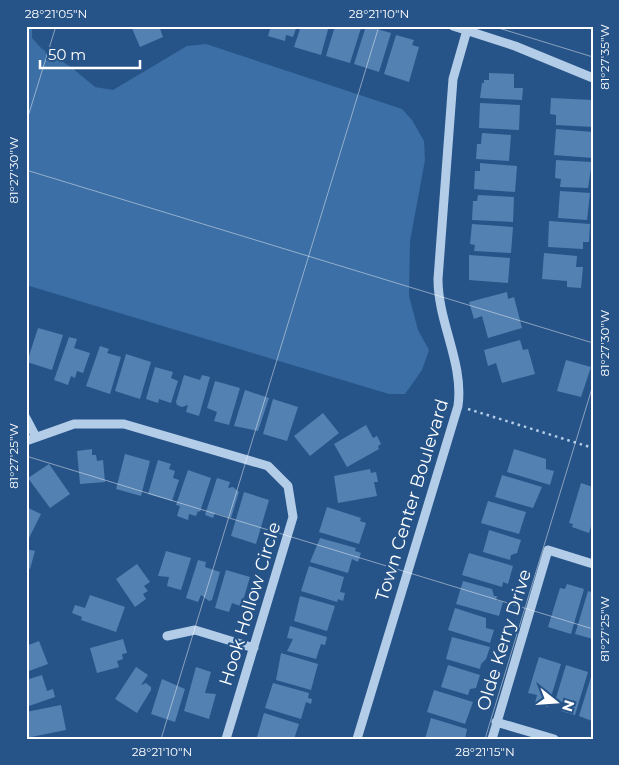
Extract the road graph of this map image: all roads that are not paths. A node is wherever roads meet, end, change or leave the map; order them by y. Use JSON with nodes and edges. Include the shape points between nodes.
{"nodes":[{"id":1,"x":453,"y":26,"type":"edge"},
{"id":2,"x":467,"y":30,"type":"junction"},
{"id":3,"x":593,"y":78,"type":"edge"},
{"id":4,"x":26,"y":418,"type":"edge"},
{"id":5,"x":36,"y":437,"type":"junction"},
{"id":6,"x":26,"y":441,"type":"edge"},
{"id":7,"x":593,"y":564,"type":"edge"},
{"id":8,"x":167,"y":636,"type":"dead end"},
{"id":9,"x":254,"y":648,"type":"junction"},
{"id":10,"x":496,"y":722,"type":"junction"},
{"id":11,"x":226,"y":739,"type":"edge"},
{"id":12,"x":357,"y":739,"type":"edge"},
{"id":13,"x":492,"y":739,"type":"edge"},
{"id":14,"x":554,"y":739,"type":"edge"}],
"edges":[{"from":1,"to":2,"type":"street"},
{"from":2,"to":3,"type":"street"},
{"from":2,"to":12,"type":"street","name":"Town Center Boulevard","via":[[454,79],[438,279],[438,301],[460,381],[458,406]]},
{"from":4,"to":5,"type":"street"},
{"from":5,"to":6,"type":"street","name":"Hook Hollow Circle"},
{"from":5,"to":9,"type":"street","name":"Hook Hollow Circle","via":[[74,424],[124,424],[268,466],[288,486],[293,517]]},
{"from":7,"to":10,"type":"street","name":"Olde Kerry Drive","via":[[548,550]]},
{"from":8,"to":9,"type":"street","via":[[195,630]]},
{"from":9,"to":11,"type":"street","name":"Hook Hollow Circle"},
{"from":10,"to":13,"type":"street","name":"Olde Kerry Drive"},
{"from":10,"to":14,"type":"street"}]}
